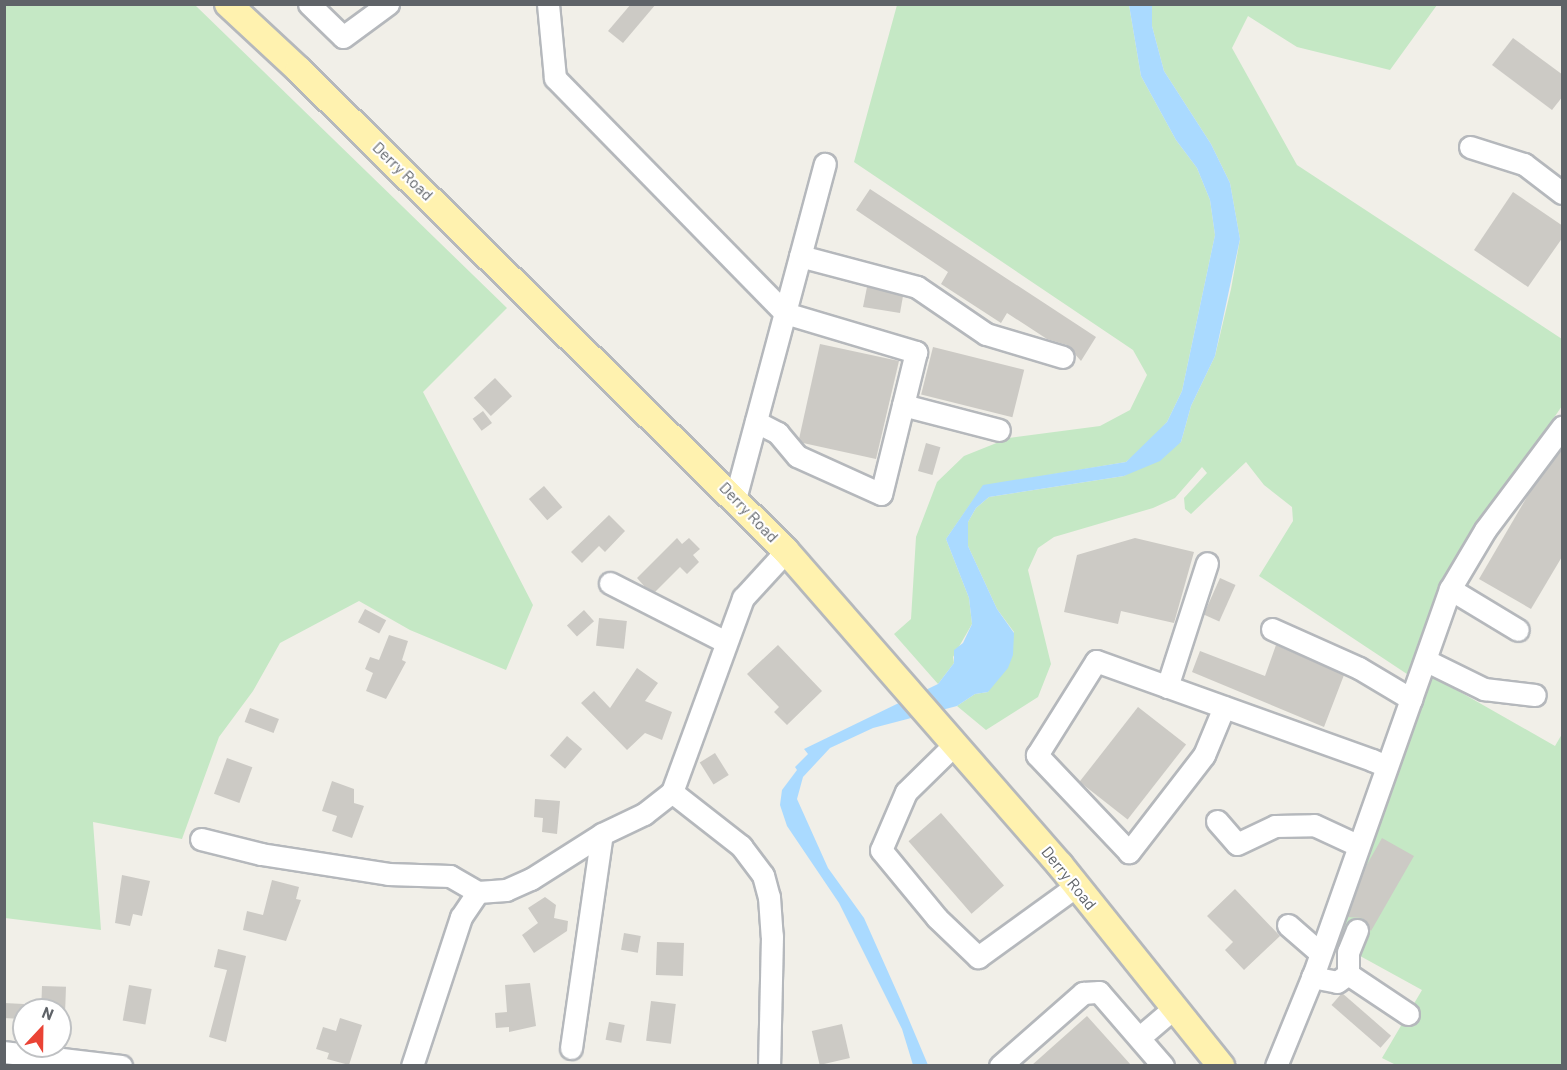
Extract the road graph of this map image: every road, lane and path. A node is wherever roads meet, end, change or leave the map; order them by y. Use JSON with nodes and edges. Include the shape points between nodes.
{"nodes":[{"id":1,"x":228,"y":4,"type":"edge"},
{"id":2,"x":309,"y":4,"type":"edge"},
{"id":3,"x":388,"y":4,"type":"edge"},
{"id":4,"x":548,"y":4,"type":"edge"},
{"id":5,"x":1470,"y":147,"type":"dead end"},
{"id":6,"x":825,"y":164,"type":"dead end"},
{"id":7,"x":1563,"y":193,"type":"edge"},
{"id":8,"x":800,"y":256,"type":"junction"},
{"id":9,"x":785,"y":313,"type":"junction"},
{"id":10,"x":1063,"y":357,"type":"dead end"},
{"id":11,"x":903,"y":405,"type":"junction"},
{"id":12,"x":756,"y":422,"type":"junction"},
{"id":13,"x":1563,"y":427,"type":"edge"},
{"id":14,"x":999,"y":430,"type":"dead end"},
{"id":15,"x":735,"y":499,"type":"junction"},
{"id":16,"x":786,"y":551,"type":"junction"},
{"id":17,"x":1207,"y":563,"type":"dead end"},
{"id":18,"x":610,"y":584,"type":"dead end"},
{"id":19,"x":1450,"y":590,"type":"junction"},
{"id":20,"x":1272,"y":629,"type":"dead end"},
{"id":21,"x":1518,"y":630,"type":"dead end"},
{"id":22,"x":724,"y":641,"type":"junction"},
{"id":23,"x":1427,"y":660,"type":"junction"},
{"id":24,"x":1167,"y":687,"type":"junction"},
{"id":25,"x":1535,"y":695,"type":"dead end"},
{"id":26,"x":1412,"y":699,"type":"junction"},
{"id":27,"x":1224,"y":707,"type":"junction"},
{"id":28,"x":949,"y":735,"type":"junction"},
{"id":29,"x":1386,"y":766,"type":"junction"},
{"id":30,"x":672,"y":792,"type":"junction"},
{"id":31,"x":1217,"y":821,"type":"dead end"},
{"id":32,"x":602,"y":834,"type":"junction"},
{"id":33,"x":201,"y":839,"type":"dead end"},
{"id":34,"x":1357,"y":845,"type":"junction"},
{"id":35,"x":1076,"y":886,"type":"junction"},
{"id":36,"x":478,"y":892,"type":"junction"},
{"id":37,"x":1288,"y":925,"type":"dead end"},
{"id":38,"x":1357,"y":930,"type":"dead end"},
{"id":39,"x":1319,"y":952,"type":"junction"},
{"id":40,"x":1348,"y":974,"type":"junction"},
{"id":41,"x":1312,"y":977,"type":"junction"},
{"id":42,"x":1174,"y":1008,"type":"junction"},
{"id":43,"x":1408,"y":1014,"type":"dead end"},
{"id":44,"x":1140,"y":1037,"type":"junction"},
{"id":45,"x":570,"y":1048,"type":"dead end"},
{"id":46,"x":4,"y":1052,"type":"edge"},
{"id":47,"x":121,"y":1065,"type":"edge"},
{"id":48,"x":412,"y":1065,"type":"edge"},
{"id":49,"x":769,"y":1065,"type":"edge"},
{"id":50,"x":1000,"y":1065,"type":"edge"},
{"id":51,"x":1163,"y":1065,"type":"edge"},
{"id":52,"x":1221,"y":1065,"type":"edge"},
{"id":53,"x":1276,"y":1065,"type":"edge"}],
"edges":[{"from":1,"to":15,"type":"main road","name":"Derry Road"},
{"from":2,"to":3,"type":"street","via":[[343,37]]},
{"from":4,"to":9,"type":"street","via":[[555,78]]},
{"from":5,"to":7,"type":"street","via":[[1524,164]]},
{"from":6,"to":8,"type":"street"},
{"from":8,"to":9,"type":"street"},
{"from":8,"to":10,"type":"street","via":[[917,287],[986,334]]},
{"from":9,"to":11,"type":"street","via":[[916,352]]},
{"from":9,"to":12,"type":"street"},
{"from":11,"to":12,"type":"street","via":[[881,494],[797,456],[778,433]]},
{"from":11,"to":14,"type":"street"},
{"from":12,"to":15,"type":"street"},
{"from":13,"to":19,"type":"street","via":[[1485,530]]},
{"from":15,"to":16,"type":"main road","name":"Derry Road"},
{"from":16,"to":22,"type":"street","via":[[742,598]]},
{"from":16,"to":28,"type":"main road","name":"Derry Road"},
{"from":17,"to":24,"type":"street"},
{"from":18,"to":22,"type":"street"},
{"from":19,"to":21,"type":"street"},
{"from":19,"to":23,"type":"street"},
{"from":20,"to":26,"type":"street","via":[[1359,668]]},
{"from":22,"to":30,"type":"street"},
{"from":23,"to":25,"type":"street","via":[[1484,689]]},
{"from":23,"to":26,"type":"street"},
{"from":24,"to":27,"type":"street"},
{"from":24,"to":27,"type":"street","via":[[1096,661],[1037,755],[1129,852],[1204,755]]},
{"from":26,"to":29,"type":"street"},
{"from":27,"to":29,"type":"street"},
{"from":28,"to":35,"type":"main road","name":"Derry Road"},
{"from":28,"to":35,"type":"street","via":[[906,792],[881,850],[937,918],[978,957]]},
{"from":29,"to":34,"type":"street"},
{"from":30,"to":32,"type":"street","via":[[645,814]]},
{"from":30,"to":49,"type":"street","via":[[741,846],[763,875],[772,936]]},
{"from":31,"to":34,"type":"street","via":[[1237,844],[1275,826],[1314,825]]},
{"from":32,"to":36,"type":"street","via":[[531,879],[506,890]]},
{"from":32,"to":45,"type":"street"},
{"from":33,"to":36,"type":"street","via":[[261,854],[388,874],[450,876]]},
{"from":34,"to":39,"type":"street"},
{"from":35,"to":42,"type":"main road","name":"Derry Road"},
{"from":36,"to":48,"type":"street","via":[[461,917]]},
{"from":37,"to":39,"type":"street"},
{"from":38,"to":40,"type":"street","via":[[1348,952]]},
{"from":39,"to":41,"type":"street"},
{"from":40,"to":41,"type":"street","via":[[1337,982]]},
{"from":40,"to":43,"type":"street"},
{"from":41,"to":53,"type":"street"},
{"from":42,"to":44,"type":"street"},
{"from":42,"to":52,"type":"main road","name":"Derry Road"},
{"from":44,"to":50,"type":"street","via":[[1099,992],[1083,993]]},
{"from":44,"to":51,"type":"street"},
{"from":46,"to":47,"type":"street"}]}
